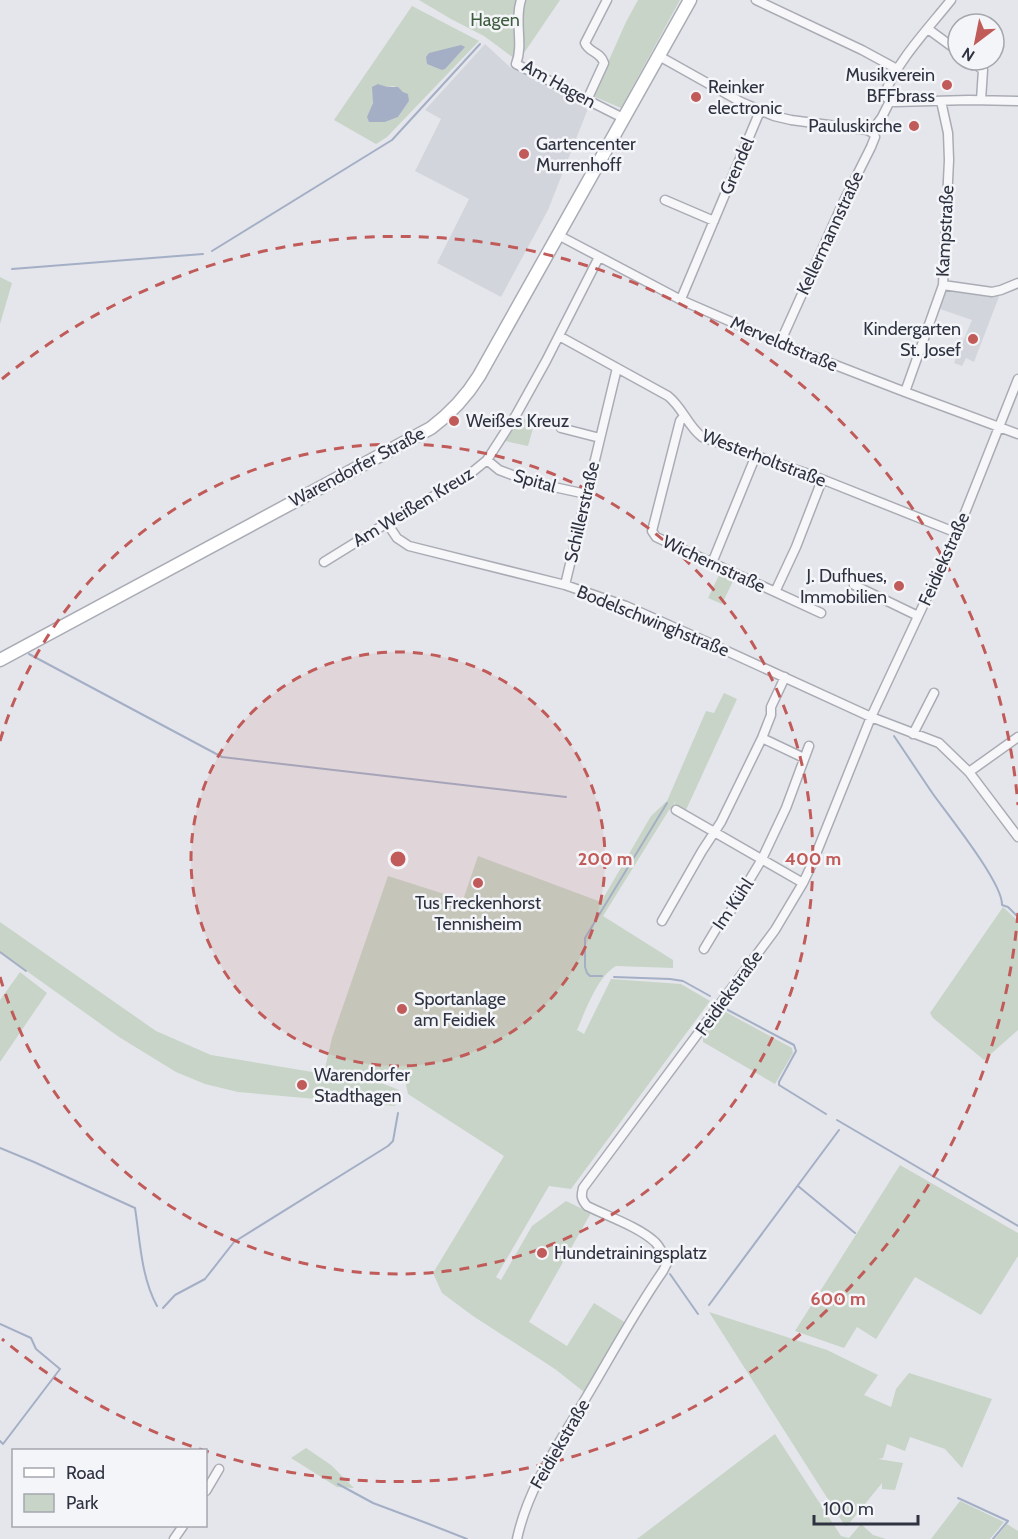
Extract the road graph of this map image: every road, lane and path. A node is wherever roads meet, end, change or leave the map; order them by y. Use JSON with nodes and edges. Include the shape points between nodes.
{"nodes":[{"id":1,"x":521,"y":0,"type":"edge"},
{"id":2,"x":607,"y":0,"type":"edge"},
{"id":3,"x":690,"y":0,"type":"edge"},
{"id":4,"x":756,"y":0,"type":"edge"},
{"id":5,"x":951,"y":0,"type":"edge"},
{"id":6,"x":928,"y":29,"type":"junction"},
{"id":7,"x":946,"y":42,"type":"edge"},
{"id":8,"x":659,"y":56,"type":"junction"},
{"id":9,"x":897,"y":69,"type":"junction"},
{"id":10,"x":983,"y":72,"type":"edge"},
{"id":11,"x":887,"y":98,"type":"junction"},
{"id":12,"x":587,"y":100,"type":"junction"},
{"id":13,"x":941,"y":100,"type":"junction"},
{"id":14,"x":981,"y":100,"type":"junction"},
{"id":15,"x":1018,"y":101,"type":"edge"},
{"id":16,"x":760,"y":111,"type":"junction"},
{"id":17,"x":623,"y":118,"type":"junction"},
{"id":18,"x":867,"y":131,"type":"junction"},
{"id":19,"x":665,"y":200,"type":"dead end"},
{"id":20,"x":714,"y":221,"type":"junction"},
{"id":21,"x":558,"y":236,"type":"junction"},
{"id":22,"x":599,"y":257,"type":"junction"},
{"id":23,"x":1018,"y":283,"type":"edge"},
{"id":24,"x":943,"y":285,"type":"junction"},
{"id":25,"x":681,"y":299,"type":"junction"},
{"id":26,"x":559,"y":336,"type":"junction"},
{"id":27,"x":780,"y":343,"type":"junction"},
{"id":28,"x":617,"y":368,"type":"junction"},
{"id":29,"x":1018,"y":379,"type":"edge"},
{"id":30,"x":905,"y":392,"type":"junction"},
{"id":31,"x":684,"y":416,"type":"junction"},
{"id":32,"x":999,"y":427,"type":"junction"},
{"id":33,"x":561,"y":428,"type":"dead end"},
{"id":34,"x":1018,"y":434,"type":"edge"},
{"id":35,"x":600,"y":438,"type":"junction"},
{"id":36,"x":756,"y":455,"type":"junction"},
{"id":37,"x":487,"y":460,"type":"junction"},
{"id":38,"x":822,"y":480,"type":"junction"},
{"id":39,"x":586,"y":494,"type":"junction"},
{"id":40,"x":387,"y":523,"type":"junction"},
{"id":41,"x":957,"y":533,"type":"junction"},
{"id":42,"x":324,"y":562,"type":"dead end"},
{"id":43,"x":712,"y":563,"type":"junction"},
{"id":44,"x":565,"y":585,"type":"junction"},
{"id":45,"x":854,"y":585,"type":"dead end"},
{"id":46,"x":775,"y":592,"type":"junction"},
{"id":47,"x":821,"y":613,"type":"dead end"},
{"id":48,"x":918,"y":616,"type":"junction"},
{"id":49,"x":0,"y":660,"type":"edge"},
{"id":50,"x":785,"y":677,"type":"junction"},
{"id":51,"x":934,"y":693,"type":"dead end"},
{"id":52,"x":871,"y":717,"type":"junction"},
{"id":53,"x":913,"y":734,"type":"junction"},
{"id":54,"x":1018,"y":736,"type":"edge"},
{"id":55,"x":762,"y":738,"type":"junction"},
{"id":56,"x":809,"y":746,"type":"dead end"},
{"id":57,"x":804,"y":758,"type":"junction"},
{"id":58,"x":969,"y":772,"type":"junction"},
{"id":59,"x":676,"y":810,"type":"dead end"},
{"id":60,"x":715,"y":832,"type":"junction"},
{"id":61,"x":1018,"y":837,"type":"edge"},
{"id":62,"x":762,"y":859,"type":"junction"},
{"id":63,"x":803,"y":883,"type":"junction"},
{"id":64,"x":662,"y":921,"type":"dead end"},
{"id":65,"x":704,"y":949,"type":"dead end"},
{"id":66,"x":219,"y":1469,"type":"dead end"},
{"id":67,"x":207,"y":1489,"type":"edge"},
{"id":68,"x":517,"y":1539,"type":"edge"}],
"edges":[{"from":1,"to":12,"type":"street","name":"Am Hagen","via":[[516,64]]},
{"from":2,"to":12,"type":"street","via":[[585,43],[602,56],[604,63]]},
{"from":3,"to":8,"type":"main road","name":"Warendorfer Straße"},
{"from":4,"to":9,"type":"street"},
{"from":5,"to":6,"type":"street","name":"Kellermannstraße"},
{"from":6,"to":7,"type":"street"},
{"from":6,"to":9,"type":"street","name":"Kellermannstraße"},
{"from":8,"to":16,"type":"street"},
{"from":8,"to":17,"type":"main road","name":"Warendorfer Straße"},
{"from":9,"to":11,"type":"street","name":"Kellermannstraße"},
{"from":10,"to":14,"type":"street"},
{"from":11,"to":13,"type":"street","via":[[895,102]]},
{"from":11,"to":18,"type":"street","name":"Kellermannstraße","via":[[882,117]]},
{"from":12,"to":17,"type":"street","name":"Am Hagen"},
{"from":13,"to":14,"type":"street"},
{"from":13,"to":24,"type":"street","name":"Kampstraße","via":[[949,160]]},
{"from":14,"to":15,"type":"street"},
{"from":16,"to":18,"type":"street","via":[[791,120]]},
{"from":16,"to":20,"type":"street","name":"Grendel"},
{"from":17,"to":21,"type":"main road","name":"Warendorfer Straße"},
{"from":18,"to":27,"type":"street","name":"Kellermannstraße","via":[[875,137],[871,147]]},
{"from":19,"to":20,"type":"street"},
{"from":20,"to":25,"type":"street","name":"Grendel"},
{"from":21,"to":22,"type":"street","name":"Merveldtstraße"},
{"from":21,"to":49,"type":"main road","name":"Warendorfer Straße","via":[[471,388],[447,417]]},
{"from":22,"to":25,"type":"street","name":"Merveldtstraße"},
{"from":22,"to":26,"type":"street","name":"Am Weißen Kreuz"},
{"from":23,"to":24,"type":"street","via":[[992,292]]},
{"from":24,"to":30,"type":"street","name":"Kampstraße"},
{"from":25,"to":27,"type":"street","name":"Merveldtstraße"},
{"from":26,"to":28,"type":"street","name":"Westerholtstraße"},
{"from":26,"to":37,"type":"street","name":"Am Weißen Kreuz"},
{"from":27,"to":30,"type":"street","name":"Merveldtstraße"},
{"from":28,"to":31,"type":"street","name":"Westerholtstraße","via":[[668,396]]},
{"from":28,"to":35,"type":"street","name":"Schillerstraße"},
{"from":29,"to":32,"type":"street","name":"Feidiekstraße"},
{"from":30,"to":32,"type":"street","name":"Merveldtstraße"},
{"from":31,"to":36,"type":"street","name":"Westerholtstraße","via":[[702,437]]},
{"from":31,"to":43,"type":"street","name":"Wichernstraße","via":[[652,531],[656,537]]},
{"from":32,"to":34,"type":"street","name":"Merveldtstraße"},
{"from":32,"to":41,"type":"street","name":"Feidiekstraße"},
{"from":33,"to":35,"type":"street","name":"Schillerstraße"},
{"from":35,"to":39,"type":"street","name":"Schillerstraße"},
{"from":36,"to":38,"type":"street","name":"Westerholtstraße"},
{"from":36,"to":43,"type":"street"},
{"from":37,"to":39,"type":"street","name":"Spital","via":[[499,470],[531,482]]},
{"from":37,"to":40,"type":"street","name":"Am Weißen Kreuz","via":[[465,478]]},
{"from":38,"to":41,"type":"street","name":"Westerholtstraße"},
{"from":38,"to":46,"type":"street"},
{"from":39,"to":44,"type":"street","name":"Schillerstraße"},
{"from":40,"to":42,"type":"street","name":"Am Weißen Kreuz"},
{"from":40,"to":44,"type":"street","name":"Bodelschwinghstraße","via":[[397,538],[409,546]]},
{"from":41,"to":48,"type":"street","name":"Feidiekstraße"},
{"from":43,"to":46,"type":"street","name":"Wichernstraße"},
{"from":44,"to":50,"type":"street","name":"Bodelschwinghstraße","via":[[626,606]]},
{"from":45,"to":48,"type":"street"},
{"from":46,"to":47,"type":"street","name":"Wichernstraße"},
{"from":48,"to":52,"type":"street","name":"Feidiekstraße"},
{"from":50,"to":52,"type":"street","name":"Bodelschwinghstraße"},
{"from":50,"to":55,"type":"street"},
{"from":51,"to":53,"type":"street"},
{"from":52,"to":53,"type":"street","name":"Bodelschwinghstraße"},
{"from":52,"to":63,"type":"street","name":"Feidiekstraße"},
{"from":53,"to":58,"type":"street","name":"Bodelschwinghstraße","via":[[939,743]]},
{"from":54,"to":58,"type":"street"},
{"from":55,"to":57,"type":"street"},
{"from":55,"to":60,"type":"street"},
{"from":56,"to":57,"type":"street","name":"Im Kühl"},
{"from":57,"to":62,"type":"street","name":"Im Kühl"},
{"from":58,"to":61,"type":"street","name":"Bodelschwinghstraße"},
{"from":59,"to":60,"type":"street","name":"Im Kühl"},
{"from":60,"to":62,"type":"street","name":"Im Kühl"},
{"from":60,"to":64,"type":"street"},
{"from":62,"to":63,"type":"street","name":"Im Kühl"},
{"from":62,"to":65,"type":"street","name":"Im Kühl"},
{"from":63,"to":68,"type":"street","name":"Feidiekstraße","via":[[764,946],[583,1188],[581,1196],[587,1206],[655,1242],[667,1263],[548,1462],[531,1496]]},
{"from":66,"to":67,"type":"street"}]}
